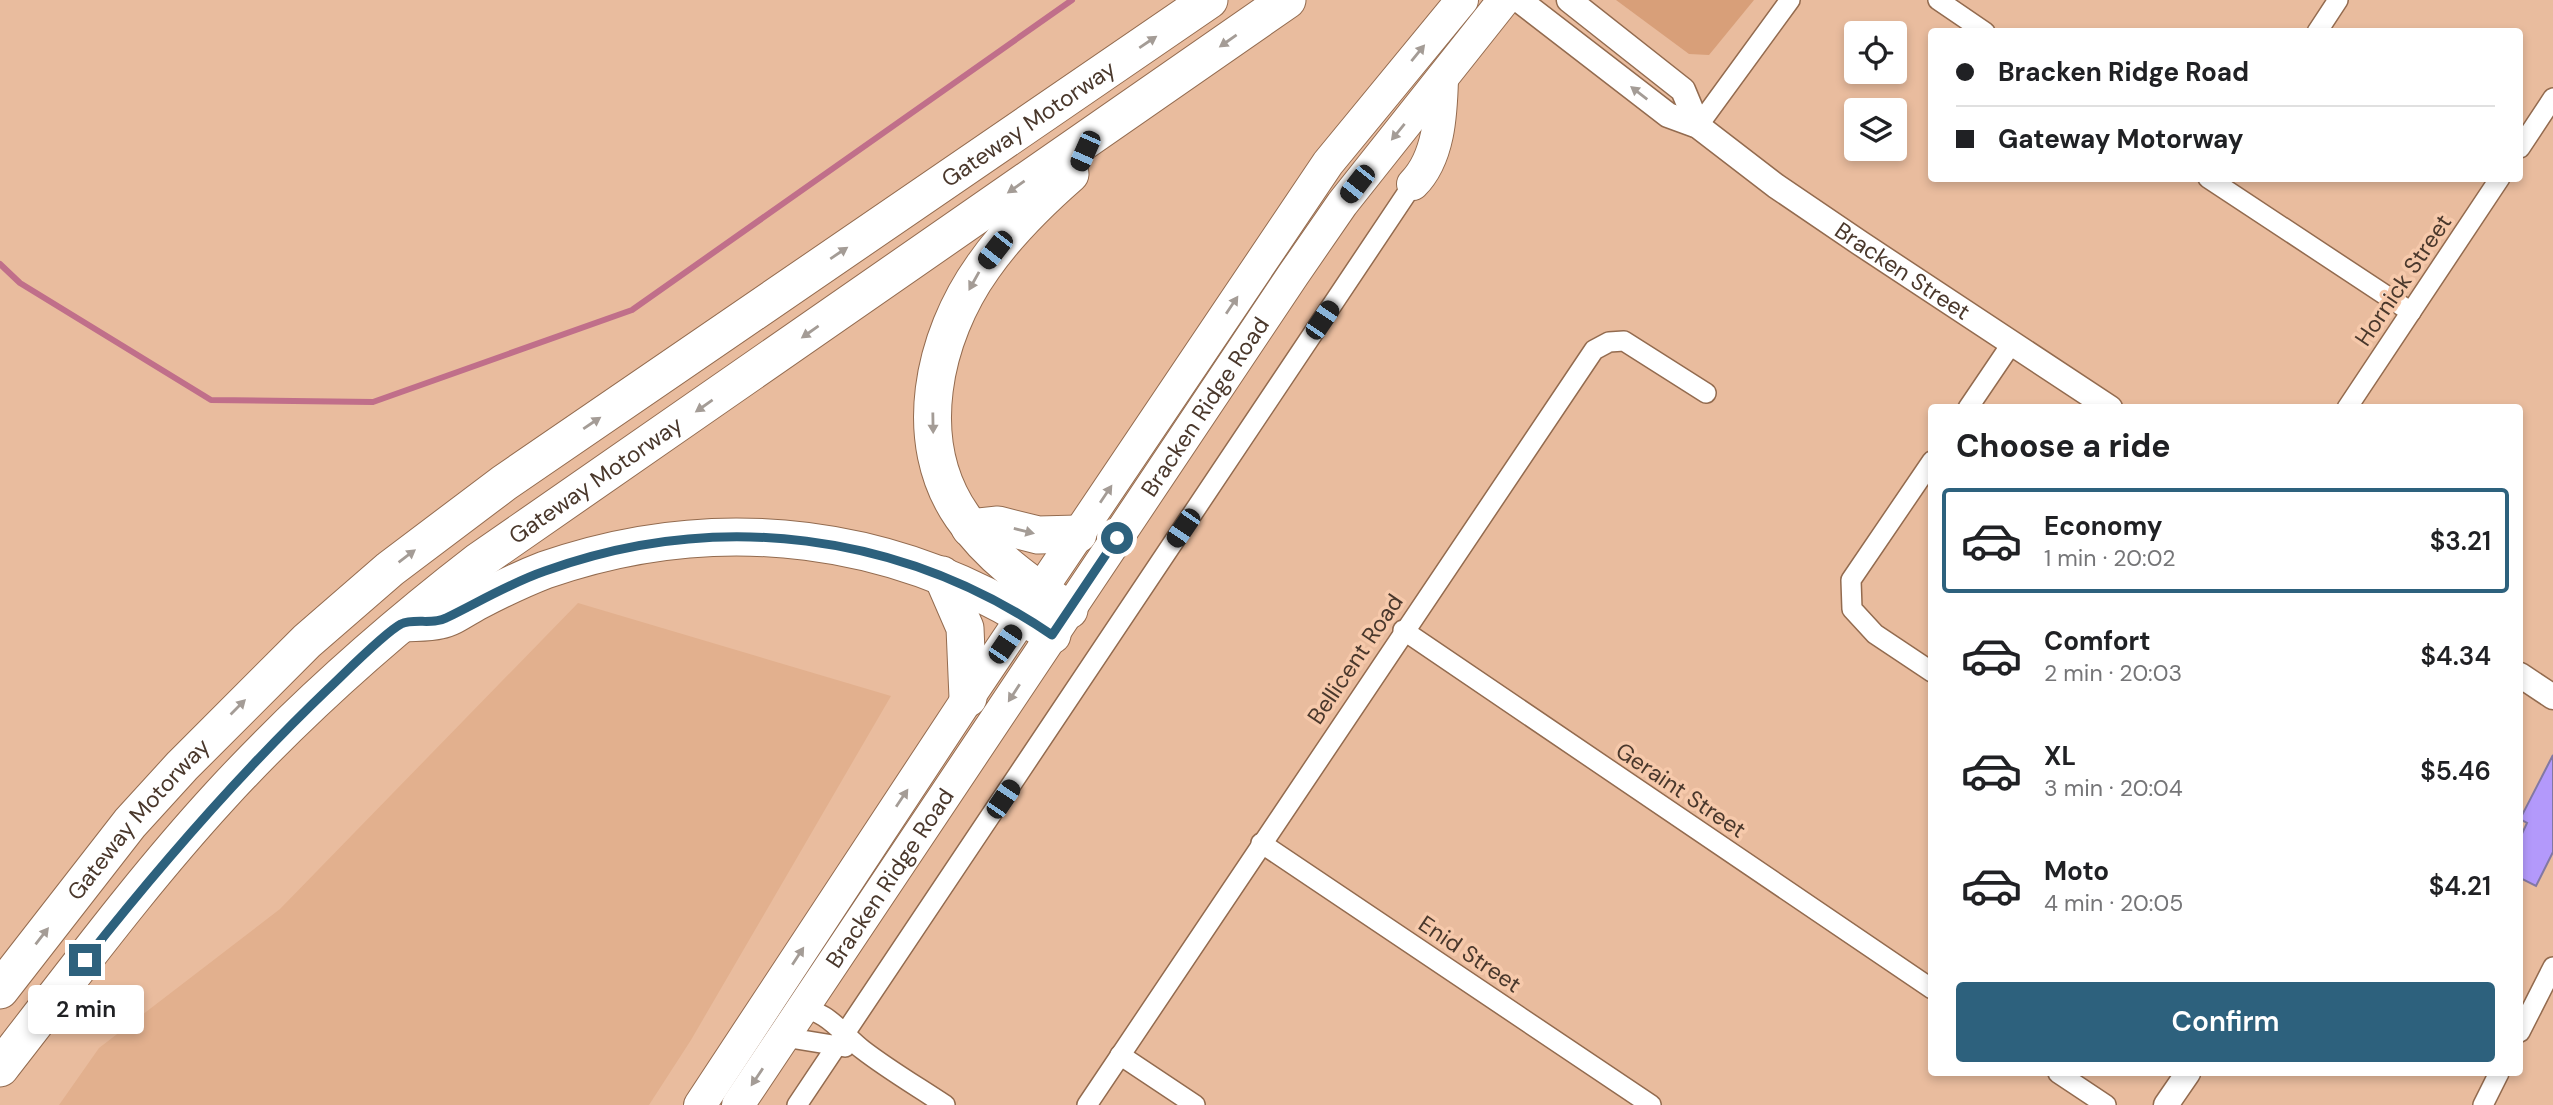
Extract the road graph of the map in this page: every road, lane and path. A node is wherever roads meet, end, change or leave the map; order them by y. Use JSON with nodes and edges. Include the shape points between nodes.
{"nodes":[{"id":1,"x":1209,"y":0,"type":"edge"},
{"id":2,"x":1287,"y":0,"type":"edge"},
{"id":3,"x":1462,"y":0,"type":"edge"},
{"id":4,"x":1504,"y":0,"type":"edge"},
{"id":5,"x":1519,"y":0,"type":"edge"},
{"id":6,"x":1569,"y":0,"type":"edge"},
{"id":7,"x":1790,"y":0,"type":"edge"},
{"id":8,"x":1938,"y":0,"type":"edge"},
{"id":9,"x":2338,"y":0,"type":"edge"},
{"id":10,"x":1979,"y":28,"type":"edge"},
{"id":11,"x":2320,"y":28,"type":"edge"},
{"id":12,"x":1442,"y":79,"type":"junction"},
{"id":13,"x":2553,"y":98,"type":"edge"},
{"id":14,"x":1698,"y":126,"type":"junction"},
{"id":15,"x":1092,"y":134,"type":"junction"},
{"id":16,"x":2523,"y":143,"type":"edge"},
{"id":17,"x":2217,"y":182,"type":"edge"},
{"id":18,"x":2497,"y":182,"type":"edge"},
{"id":19,"x":1413,"y":184,"type":"joint"},
{"id":20,"x":2411,"y":312,"type":"junction"},
{"id":21,"x":2012,"y":343,"type":"junction"},
{"id":22,"x":1706,"y":393,"type":"dead end"},
{"id":23,"x":1971,"y":404,"type":"edge"},
{"id":24,"x":2104,"y":404,"type":"edge"},
{"id":25,"x":2350,"y":404,"type":"edge"},
{"id":26,"x":1928,"y":467,"type":"edge"},
{"id":27,"x":970,"y":528,"type":"junction"},
{"id":28,"x":1078,"y":534,"type":"junction"},
{"id":29,"x":942,"y":575,"type":"junction"},
{"id":30,"x":1046,"y":613,"type":"junction"},
{"id":31,"x":402,"y":623,"type":"junction"},
{"id":32,"x":1403,"y":631,"type":"junction"},
{"id":33,"x":1928,"y":669,"type":"edge"},
{"id":34,"x":2523,"y":677,"type":"edge"},
{"id":35,"x":2553,"y":697,"type":"edge"},
{"id":36,"x":968,"y":698,"type":"junction"},
{"id":37,"x":1261,"y":843,"type":"junction"},
{"id":38,"x":2553,"y":967,"type":"edge"},
{"id":39,"x":1928,"y":986,"type":"edge"},
{"id":40,"x":0,"y":990,"type":"edge"},
{"id":41,"x":802,"y":1008,"type":"junction"},
{"id":42,"x":760,"y":1013,"type":"junction"},
{"id":43,"x":2523,"y":1026,"type":"edge"},
{"id":44,"x":783,"y":1037,"type":"junction"},
{"id":45,"x":841,"y":1039,"type":"junction"},
{"id":46,"x":1120,"y":1055,"type":"junction"},
{"id":47,"x":0,"y":1068,"type":"edge"},
{"id":48,"x":2062,"y":1076,"type":"edge"},
{"id":49,"x":2186,"y":1076,"type":"edge"},
{"id":50,"x":2498,"y":1076,"type":"edge"},
{"id":51,"x":700,"y":1105,"type":"edge"},
{"id":52,"x":738,"y":1105,"type":"edge"},
{"id":53,"x":797,"y":1105,"type":"edge"},
{"id":54,"x":945,"y":1105,"type":"edge"},
{"id":55,"x":1087,"y":1105,"type":"edge"},
{"id":56,"x":1195,"y":1105,"type":"edge"},
{"id":57,"x":1651,"y":1105,"type":"edge"},
{"id":58,"x":2106,"y":1105,"type":"edge"},
{"id":59,"x":2166,"y":1105,"type":"edge"},
{"id":60,"x":2483,"y":1105,"type":"edge"}],
"edges":[{"from":40,"to":1,"type":"highway","name":"Gateway Motorway","one_way":true,"via":[[131,823],[182,766],[288,659],[390,569],[504,483]]},
{"from":2,"to":15,"type":"highway","name":"Gateway Motorway","one_way":true},
{"from":28,"to":3,"type":"main road","name":"Bracken Ridge Road","one_way":true,"via":[[1328,163]]},
{"from":4,"to":12,"type":"main road","name":"Bracken Ridge Road"},
{"from":14,"to":5,"type":"street","name":"Bracken Street","one_way":true,"via":[[1668,116]]},
{"from":6,"to":14,"type":"street","via":[[1683,90]]},
{"from":7,"to":14,"type":"street"},
{"from":8,"to":10,"type":"street"},
{"from":9,"to":11,"type":"street"},
{"from":12,"to":19,"type":"main road","via":[[1430,160]]},
{"from":12,"to":30,"type":"main road","name":"Bracken Ridge Road","one_way":true,"via":[[1342,204]]},
{"from":13,"to":16,"type":"street"},
{"from":14,"to":21,"type":"street","name":"Bracken Street","via":[[1787,193]]},
{"from":15,"to":27,"type":"highway","one_way":true,"via":[[1077,168],[1035,204],[981,268],[940,355],[933,401],[938,468]]},
{"from":15,"to":31,"type":"highway","name":"Gateway Motorway","one_way":true,"via":[[479,561]]},
{"from":17,"to":20,"type":"street"},
{"from":18,"to":20,"type":"street","name":"Hornick Street"},
{"from":19,"to":45,"type":"street"},
{"from":20,"to":25,"type":"street","name":"Hornick Street"},
{"from":21,"to":23,"type":"street"},
{"from":21,"to":24,"type":"street","name":"Bracken Street"},
{"from":22,"to":32,"type":"street","name":"Bellicent Road","via":[[1623,341],[1609,341],[1594,350]]},
{"from":26,"to":33,"type":"street","via":[[1851,580],[1852,609],[1875,634]]},
{"from":27,"to":28,"type":"highway","one_way":true,"via":[[999,525],[1038,535]]},
{"from":27,"to":30,"type":"highway"},
{"from":28,"to":30,"type":"main road","name":"Bracken Ridge Road"},
{"from":29,"to":30,"type":"highway"},
{"from":29,"to":31,"type":"highway","via":[[887,556],[824,543],[714,537],[602,553],[544,571],[442,620]]},
{"from":29,"to":36,"type":"highway","via":[[965,628]]},
{"from":30,"to":36,"type":"main road","name":"Bracken Ridge Road"},
{"from":30,"to":41,"type":"main road","name":"Bracken Ridge Road","one_way":true},
{"from":31,"to":47,"type":"highway","name":"Gateway Motorway","via":[[219,797]]},
{"from":32,"to":37,"type":"street","name":"Bellicent Road"},
{"from":32,"to":39,"type":"street","name":"Geraint Street"},
{"from":34,"to":35,"type":"street"},
{"from":42,"to":36,"type":"main road","name":"Bracken Ridge Road","one_way":true},
{"from":37,"to":46,"type":"street","name":"Bellicent Road"},
{"from":37,"to":57,"type":"street","name":"Enid Street"},
{"from":38,"to":43,"type":"street"},
{"from":41,"to":42,"type":"street"},
{"from":41,"to":44,"type":"main road","name":"Bracken Ridge Road"},
{"from":41,"to":45,"type":"street","via":[[821,1015]]},
{"from":42,"to":51,"type":"main road","name":"Bracken Ridge Road"},
{"from":44,"to":45,"type":"street"},
{"from":44,"to":52,"type":"main road","name":"Bracken Ridge Road","one_way":true},
{"from":45,"to":53,"type":"street"},
{"from":45,"to":54,"type":"street"},
{"from":46,"to":55,"type":"street","name":"Bellicent Road"},
{"from":46,"to":56,"type":"street"},
{"from":48,"to":58,"type":"street"},
{"from":49,"to":59,"type":"street"},
{"from":50,"to":60,"type":"street"}]}
